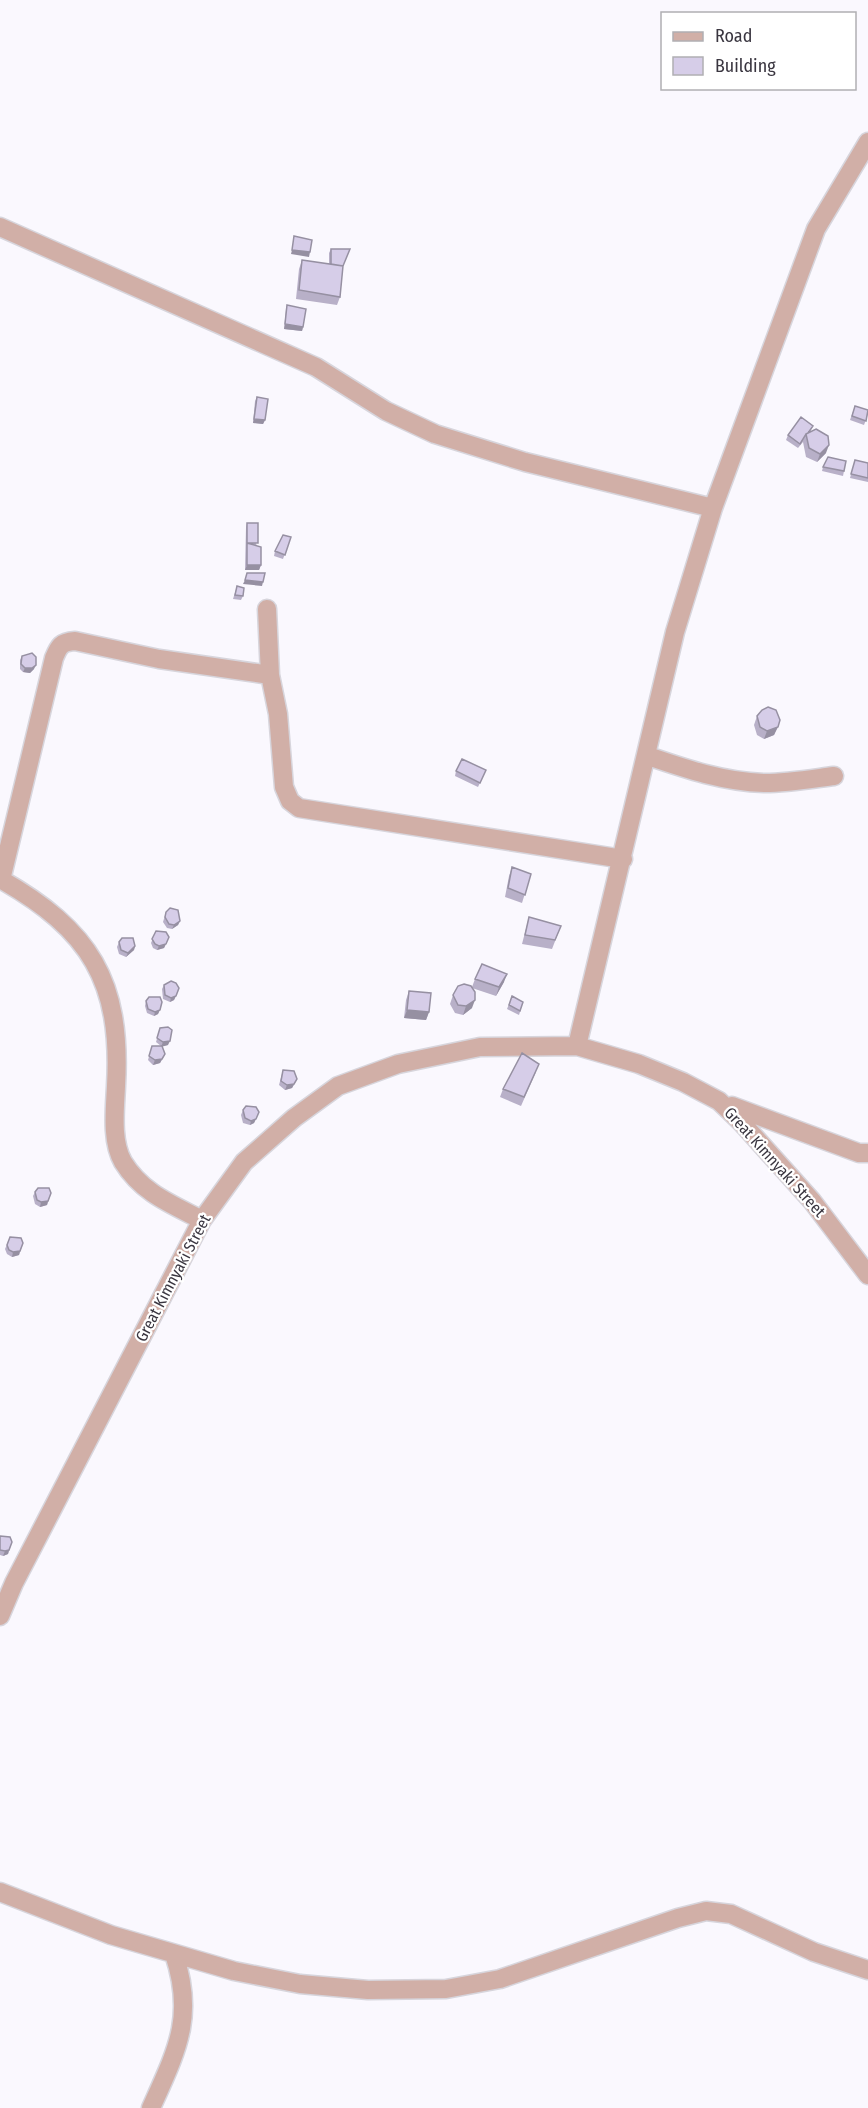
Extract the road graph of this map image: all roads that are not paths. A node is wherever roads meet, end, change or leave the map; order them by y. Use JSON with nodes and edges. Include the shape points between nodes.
{"nodes":[{"id":1,"x":868,"y":142,"type":"edge"},
{"id":2,"x":0,"y":227,"type":"edge"},
{"id":3,"x":713,"y":508,"type":"junction"},
{"id":4,"x":267,"y":609,"type":"dead end"},
{"id":5,"x":270,"y":675,"type":"junction"},
{"id":6,"x":648,"y":756,"type":"junction"},
{"id":7,"x":834,"y":776,"type":"dead end"},
{"id":8,"x":623,"y":859,"type":"junction"},
{"id":9,"x":1,"y":879,"type":"edge"},
{"id":10,"x":577,"y":1046,"type":"junction"},
{"id":11,"x":719,"y":1101,"type":"junction"},
{"id":12,"x":868,"y":1154,"type":"edge"},
{"id":13,"x":202,"y":1220,"type":"junction"},
{"id":14,"x":868,"y":1275,"type":"edge"},
{"id":15,"x":0,"y":1616,"type":"edge"},
{"id":16,"x":0,"y":1892,"type":"edge"},
{"id":17,"x":174,"y":1954,"type":"junction"},
{"id":18,"x":868,"y":1970,"type":"edge"},
{"id":19,"x":151,"y":2108,"type":"edge"}],
"edges":[{"from":1,"to":3,"type":"street","via":[[816,228]]},
{"from":2,"to":3,"type":"street","via":[[316,367],[386,411],[435,434],[525,462]]},
{"from":3,"to":6,"type":"street","via":[[675,632]]},
{"from":4,"to":5,"type":"street"},
{"from":5,"to":8,"type":"street","via":[[278,714],[284,787],[290,801],[300,808]]},
{"from":5,"to":9,"type":"street","via":[[65,641],[54,658]]},
{"from":6,"to":7,"type":"street","via":[[715,777],[743,781],[764,783]]},
{"from":6,"to":8,"type":"street"},
{"from":8,"to":10,"type":"street"},
{"from":9,"to":13,"type":"street","via":[[54,914],[82,941],[99,970],[113,1010],[115,1124],[122,1159],[137,1182],[155,1196]]},
{"from":10,"to":11,"type":"street","name":"Great Kimnyaki Street","via":[[683,1082]]},
{"from":10,"to":13,"type":"street","name":"Great Kimnyaki Street","via":[[480,1047],[398,1064],[338,1086],[244,1162]]},
{"from":11,"to":12,"type":"street","via":[[859,1154]]},
{"from":11,"to":14,"type":"street","name":"Great Kimnyaki Street","via":[[812,1201]]},
{"from":13,"to":15,"type":"street","name":"Great Kimnyaki Street"},
{"from":16,"to":17,"type":"street","via":[[111,1935]]},
{"from":17,"to":18,"type":"street","via":[[300,1984],[368,1990],[446,1989],[500,1979],[706,1911],[731,1914],[814,1952]]},
{"from":17,"to":19,"type":"street","via":[[185,2006],[179,2036]]}]}
